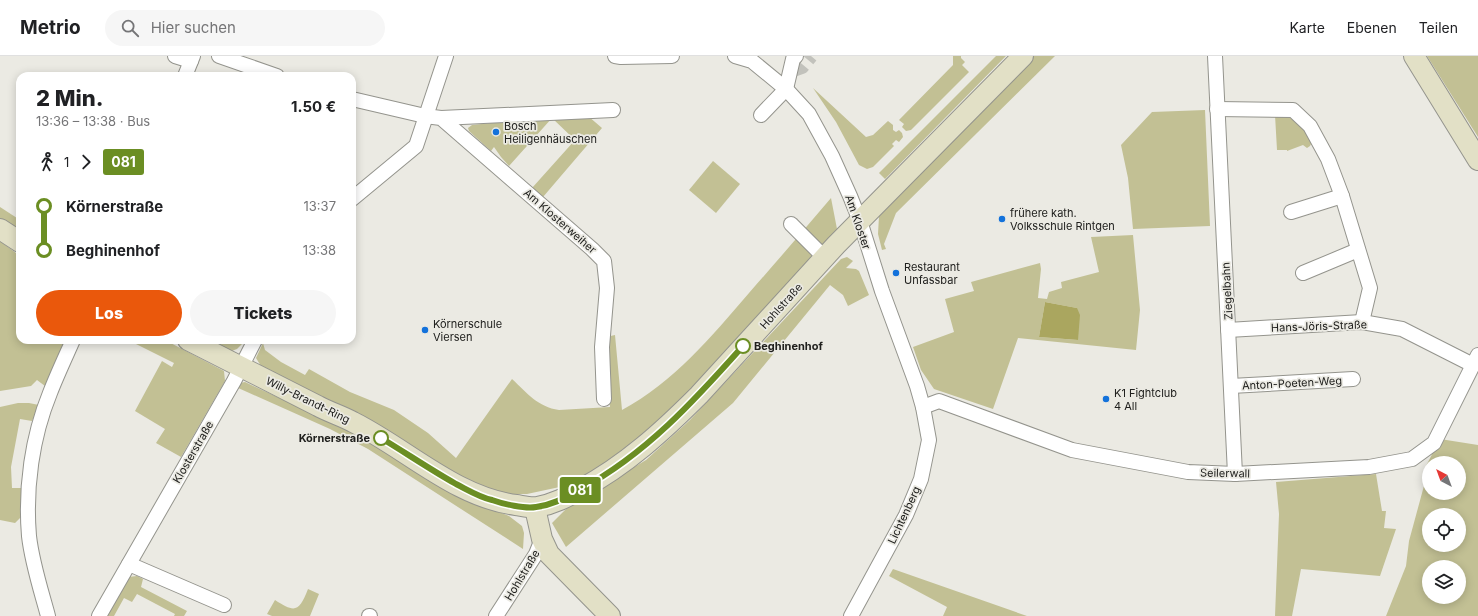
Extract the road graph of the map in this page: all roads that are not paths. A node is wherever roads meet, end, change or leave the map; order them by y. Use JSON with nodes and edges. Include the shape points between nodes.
{"nodes":[{"id":1,"x":175,"y":56,"type":"edge"},
{"id":2,"x":219,"y":56,"type":"edge"},
{"id":3,"x":446,"y":56,"type":"edge"},
{"id":4,"x":615,"y":56,"type":"edge"},
{"id":5,"x":672,"y":56,"type":"edge"},
{"id":6,"x":735,"y":56,"type":"edge"},
{"id":7,"x":796,"y":56,"type":"tunnel mouth"},
{"id":8,"x":1023,"y":56,"type":"edge"},
{"id":9,"x":1215,"y":56,"type":"edge"},
{"id":10,"x":1414,"y":56,"type":"edge"},
{"id":11,"x":192,"y":59,"type":"edge"},
{"id":12,"x":751,"y":59,"type":"edge"},
{"id":13,"x":187,"y":72,"type":"edge"},
{"id":14,"x":265,"y":72,"type":"edge"},
{"id":15,"x":786,"y":89,"type":"junction"},
{"id":16,"x":356,"y":100,"type":"edge"},
{"id":17,"x":1216,"y":109,"type":"junction"},
{"id":18,"x":613,"y":110,"type":"dead end"},
{"id":19,"x":425,"y":116,"type":"junction"},
{"id":20,"x":761,"y":116,"type":"dead end"},
{"id":21,"x":441,"y":118,"type":"junction"},
{"id":22,"x":1478,"y":160,"type":"edge"},
{"id":23,"x":356,"y":196,"type":"edge"},
{"id":24,"x":1342,"y":196,"type":"junction"},
{"id":25,"x":1291,"y":212,"type":"dead end"},
{"id":26,"x":860,"y":221,"type":"junction"},
{"id":27,"x":791,"y":224,"type":"dead end"},
{"id":28,"x":0,"y":229,"type":"edge"},
{"id":29,"x":16,"y":239,"type":"edge"},
{"id":30,"x":1358,"y":250,"type":"junction"},
{"id":31,"x":825,"y":258,"type":"junction"},
{"id":32,"x":1303,"y":273,"type":"dead end"},
{"id":33,"x":1362,"y":322,"type":"junction"},
{"id":34,"x":1228,"y":330,"type":"junction"},
{"id":35,"x":71,"y":344,"type":"edge"},
{"id":36,"x":196,"y":344,"type":"edge"},
{"id":37,"x":253,"y":344,"type":"edge"},
{"id":38,"x":1475,"y":360,"type":"edge"},
{"id":39,"x":241,"y":367,"type":"junction"},
{"id":40,"x":1353,"y":379,"type":"dead end"},
{"id":41,"x":1231,"y":386,"type":"junction"},
{"id":42,"x":604,"y":399,"type":"dead end"},
{"id":43,"x":923,"y":407,"type":"junction"},
{"id":44,"x":1235,"y":474,"type":"junction"},
{"id":45,"x":535,"y":508,"type":"junction"},
{"id":46,"x":542,"y":540,"type":"junction"},
{"id":47,"x":129,"y":564,"type":"junction"},
{"id":48,"x":224,"y":605,"type":"dead end"},
{"id":49,"x":48,"y":616,"type":"edge"},
{"id":50,"x":99,"y":616,"type":"edge"},
{"id":51,"x":496,"y":616,"type":"edge"},
{"id":52,"x":610,"y":616,"type":"edge"},
{"id":53,"x":851,"y":616,"type":"edge"}],
"edges":[{"from":1,"to":11,"type":"street"},
{"from":2,"to":14,"type":"street"},
{"from":3,"to":19,"type":"street"},
{"from":4,"to":5,"type":"street"},
{"from":6,"to":12,"type":"street"},
{"from":7,"to":15,"type":"street","via":[[793,59]]},
{"from":8,"to":26,"type":"main road","name":"Hohlstraße"},
{"from":9,"to":17,"type":"street","name":"Ziegelbahn"},
{"from":10,"to":22,"type":"main road"},
{"from":11,"to":13,"type":"street"},
{"from":12,"to":15,"type":"street","name":"Am Kloster"},
{"from":15,"to":20,"type":"street"},
{"from":15,"to":26,"type":"street","name":"Am Kloster","via":[[809,114],[832,156]]},
{"from":16,"to":19,"type":"street"},
{"from":17,"to":24,"type":"street","via":[[1293,110],[1310,126],[1328,159]]},
{"from":17,"to":34,"type":"street","name":"Ziegelbahn"},
{"from":18,"to":21,"type":"street"},
{"from":19,"to":21,"type":"street"},
{"from":19,"to":23,"type":"street","via":[[416,146]]},
{"from":21,"to":42,"type":"street","name":"Am Klosterweiher","via":[[604,261],[607,288],[602,347]]},
{"from":24,"to":25,"type":"street"},
{"from":24,"to":30,"type":"street"},
{"from":26,"to":31,"type":"main road","name":"Hohlstraße"},
{"from":26,"to":43,"type":"street","name":"Am Kloster","via":[[879,284]]},
{"from":27,"to":31,"type":"street"},
{"from":28,"to":29,"type":"main road"},
{"from":30,"to":32,"type":"street"},
{"from":30,"to":33,"type":"street","via":[[1370,288]]},
{"from":31,"to":45,"type":"main road","name":"Hohlstraße","via":[[677,418],[640,450],[595,481],[556,503]]},
{"from":33,"to":34,"type":"street","name":"Hans-Jöris-Straße"},
{"from":33,"to":38,"type":"street","name":"Hans-Jöris-Straße","via":[[1402,329]]},
{"from":34,"to":41,"type":"street","name":"Ziegelbahn"},
{"from":35,"to":49,"type":"street","via":[[49,394],[32,452],[30,475],[29,537]]},
{"from":36,"to":39,"type":"main road","name":"Willy-Brandt-Ring"},
{"from":37,"to":39,"type":"street","name":"Klosterstraße"},
{"from":38,"to":44,"type":"street","name":"Seilerwall","via":[[1434,443],[1412,459],[1369,466]]},
{"from":39,"to":45,"type":"main road","name":"Willy-Brandt-Ring","via":[[354,422],[476,495]]},
{"from":39,"to":47,"type":"street","name":"Klosterstraße"},
{"from":40,"to":41,"type":"street","name":"Anton-Poeten-Weg"},
{"from":41,"to":44,"type":"street","name":"Ziegelbahn"},
{"from":43,"to":44,"type":"street","name":"Seilerwall","via":[[939,401],[1072,450],[1188,472]]},
{"from":43,"to":53,"type":"street","name":"Lichtenberg","via":[[929,440],[921,479],[906,515]]},
{"from":45,"to":46,"type":"main road","name":"Hohlstraße"},
{"from":46,"to":51,"type":"street","name":"Hohlstraße","via":[[536,554]]},
{"from":46,"to":52,"type":"main road","via":[[558,565]]},
{"from":47,"to":48,"type":"street"},
{"from":47,"to":50,"type":"street","name":"Klosterstraße"}]}
